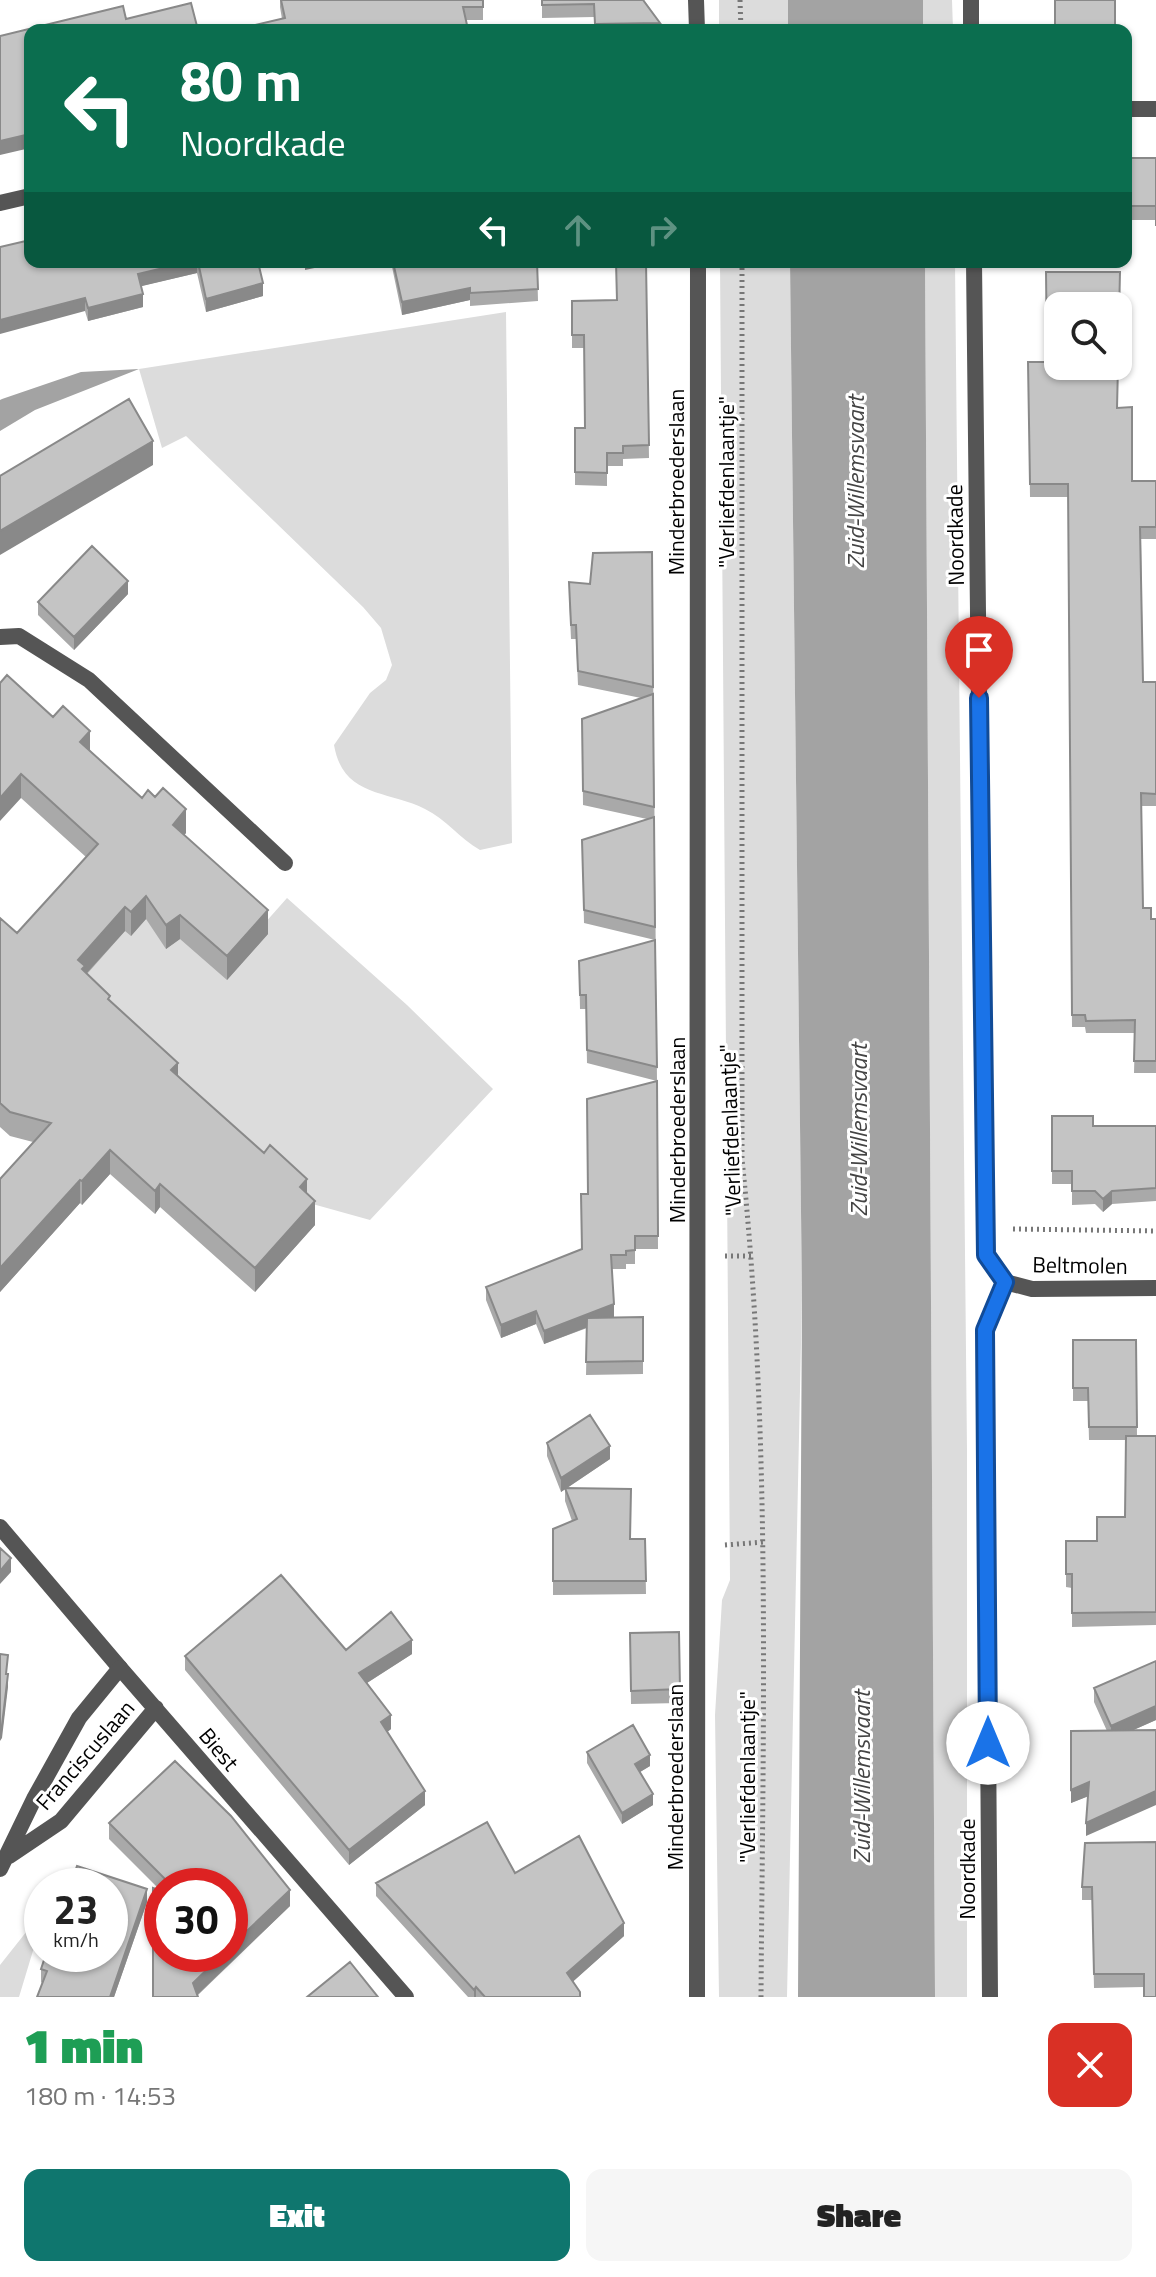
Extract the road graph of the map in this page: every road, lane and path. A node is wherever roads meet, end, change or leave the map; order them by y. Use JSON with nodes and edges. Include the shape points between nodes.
{"nodes":[{"id":1,"x":696,"y":0,"type":"edge"},
{"id":2,"x":740,"y":0,"type":"edge"},
{"id":3,"x":971,"y":0,"type":"edge"},
{"id":4,"x":697,"y":24,"type":"edge"},
{"id":5,"x":741,"y":24,"type":"edge"},
{"id":6,"x":971,"y":24,"type":"edge"},
{"id":7,"x":1132,"y":109,"type":"edge"},
{"id":8,"x":1156,"y":109,"type":"edge"},
{"id":9,"x":24,"y":197,"type":"edge"},
{"id":10,"x":0,"y":203,"type":"edge"},
{"id":11,"x":698,"y":268,"type":"edge"},
{"id":12,"x":742,"y":268,"type":"edge"},
{"id":13,"x":974,"y":268,"type":"edge"},
{"id":14,"x":0,"y":637,"type":"edge"},
{"id":15,"x":285,"y":863,"type":"dead end"},
{"id":16,"x":985,"y":1228,"type":"junction"},
{"id":17,"x":1156,"y":1231,"type":"edge"},
{"id":18,"x":1005,"y":1282,"type":"junction"},
{"id":19,"x":1156,"y":1288,"type":"edge"},
{"id":20,"x":0,"y":1527,"type":"edge"},
{"id":21,"x":764,"y":1542,"type":"junction"},
{"id":22,"x":698,"y":1547,"type":"junction"},
{"id":23,"x":120,"y":1668,"type":"junction"},
{"id":24,"x":156,"y":1708,"type":"junction"},
{"id":25,"x":4,"y":1863,"type":"edge"},
{"id":26,"x":406,"y":1997,"type":"edge"},
{"id":27,"x":697,"y":1997,"type":"edge"},
{"id":28,"x":761,"y":1997,"type":"edge"},
{"id":29,"x":990,"y":1997,"type":"edge"}],
"edges":[{"from":1,"to":4,"type":"street"},
{"from":2,"to":5,"type":"path"},
{"from":3,"to":6,"type":"street"},
{"from":7,"to":8,"type":"street"},
{"from":9,"to":10,"type":"street"},
{"from":11,"to":22,"type":"street","name":"Minderbroederslaan"},
{"from":12,"to":21,"type":"path","name":"\"Verliefdenlaantje\"","via":[[742,1159],[752,1256]]},
{"from":13,"to":16,"type":"street","name":"Noordkade"},
{"from":14,"to":15,"type":"street","via":[[19,636],[89,680]]},
{"from":16,"to":17,"type":"path"},
{"from":16,"to":18,"type":"street","name":"Noordkade","via":[[986,1255]]},
{"from":18,"to":19,"type":"street","name":"Beltmolen","via":[[1032,1289]]},
{"from":18,"to":29,"type":"street","name":"Noordkade","via":[[985,1330]]},
{"from":20,"to":23,"type":"street","name":"Biest"},
{"from":21,"to":22,"type":"path"},
{"from":21,"to":28,"type":"path","name":"\"Verliefdenlaantje\""},
{"from":22,"to":27,"type":"street","name":"Minderbroederslaan"},
{"from":23,"to":24,"type":"street","name":"Biest"},
{"from":23,"to":25,"type":"street","name":"Franciscuslaan","via":[[79,1718]]},
{"from":24,"to":25,"type":"street","name":"Franciscuslaan","via":[[61,1821]]},
{"from":24,"to":26,"type":"street","name":"Biest"}]}
